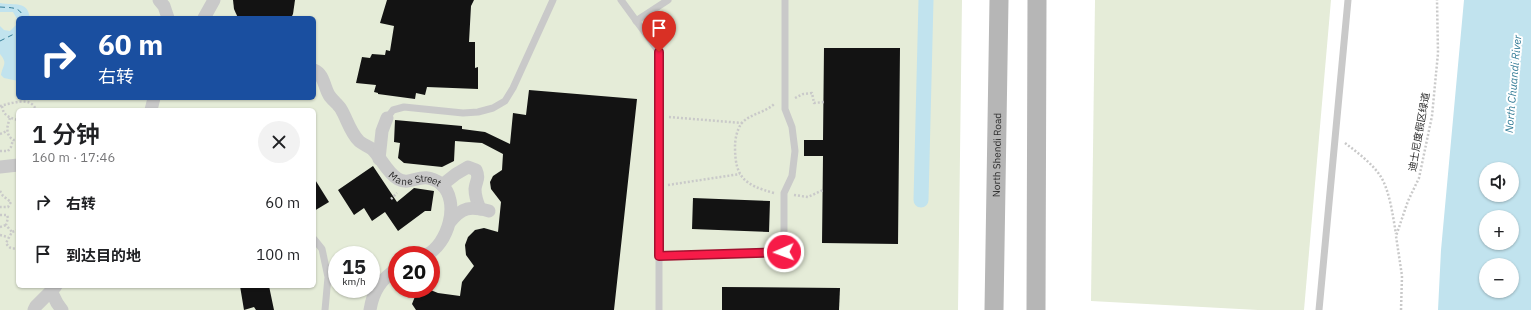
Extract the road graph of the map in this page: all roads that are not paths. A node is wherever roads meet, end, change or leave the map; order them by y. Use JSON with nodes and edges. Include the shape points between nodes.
{"nodes":[{"id":1,"x":158,"y":0,"type":"edge"},
{"id":2,"x":553,"y":0,"type":"edge"},
{"id":3,"x":621,"y":0,"type":"edge"},
{"id":4,"x":668,"y":0,"type":"edge"},
{"id":5,"x":785,"y":0,"type":"edge"},
{"id":6,"x":999,"y":0,"type":"edge"},
{"id":7,"x":1037,"y":0,"type":"edge"},
{"id":8,"x":1348,"y":0,"type":"edge"},
{"id":9,"x":167,"y":16,"type":"edge"},
{"id":10,"x":636,"y":21,"type":"junction"},
{"id":11,"x":316,"y":71,"type":"edge"},
{"id":12,"x":387,"y":118,"type":"joint"},
{"id":13,"x":379,"y":159,"type":"junction"},
{"id":14,"x":16,"y":165,"type":"edge"},
{"id":15,"x":0,"y":167,"type":"edge"},
{"id":16,"x":442,"y":185,"type":"junction"},
{"id":17,"x":450,"y":222,"type":"junction"},
{"id":18,"x":316,"y":242,"type":"edge"},
{"id":19,"x":437,"y":246,"type":"edge"},
{"id":20,"x":659,"y":256,"type":"junction"},
{"id":21,"x":388,"y":274,"type":"edge"},
{"id":22,"x":54,"y":289,"type":"edge"},
{"id":23,"x":34,"y":310,"type":"edge"},
{"id":24,"x":62,"y":310,"type":"edge"},
{"id":25,"x":325,"y":310,"type":"edge"},
{"id":26,"x":370,"y":310,"type":"edge"},
{"id":27,"x":659,"y":310,"type":"edge"},
{"id":28,"x":994,"y":310,"type":"edge"},
{"id":29,"x":1036,"y":310,"type":"edge"},
{"id":30,"x":1319,"y":310,"type":"edge"}],
"edges":[{"from":1,"to":9,"type":"street","via":[[164,6]]},
{"from":2,"to":12,"type":"lane","via":[[505,101],[493,108],[463,113],[404,107],[393,110]]},
{"from":3,"to":10,"type":"lane"},
{"from":4,"to":10,"type":"lane"},
{"from":5,"to":20,"type":"lane","via":[[785,109],[792,127],[795,151],[792,176],[784,193],[784,252]]},
{"from":6,"to":28,"type":"street","name":"North Shendi Road"},
{"from":7,"to":29,"type":"street"},
{"from":8,"to":30,"type":"lane"},
{"from":10,"to":20,"type":"lane","via":[[659,52]]},
{"from":11,"to":13,"type":"street","name":"Mane Street","via":[[328,94],[340,107],[350,129]]},
{"from":12,"to":13,"type":"street","via":[[382,131]]},
{"from":13,"to":16,"type":"street","name":"Mane Street","via":[[397,179],[405,181],[422,177],[431,178]]},
{"from":14,"to":15,"type":"street"},
{"from":16,"to":17,"type":"street","name":"Mane Street","via":[[448,195]]},
{"from":16,"to":17,"type":"street","via":[[468,167],[476,170],[479,177],[475,198],[485,210],[464,209]]},
{"from":17,"to":19,"type":"street","name":"Mane Street","via":[[444,238]]},
{"from":18,"to":25,"type":"lane","via":[[322,249],[328,276]]},
{"from":20,"to":27,"type":"lane"},
{"from":21,"to":26,"type":"street","via":[[378,285]]},
{"from":22,"to":23,"type":"street"},
{"from":22,"to":24,"type":"street","via":[[56,303]]}]}
